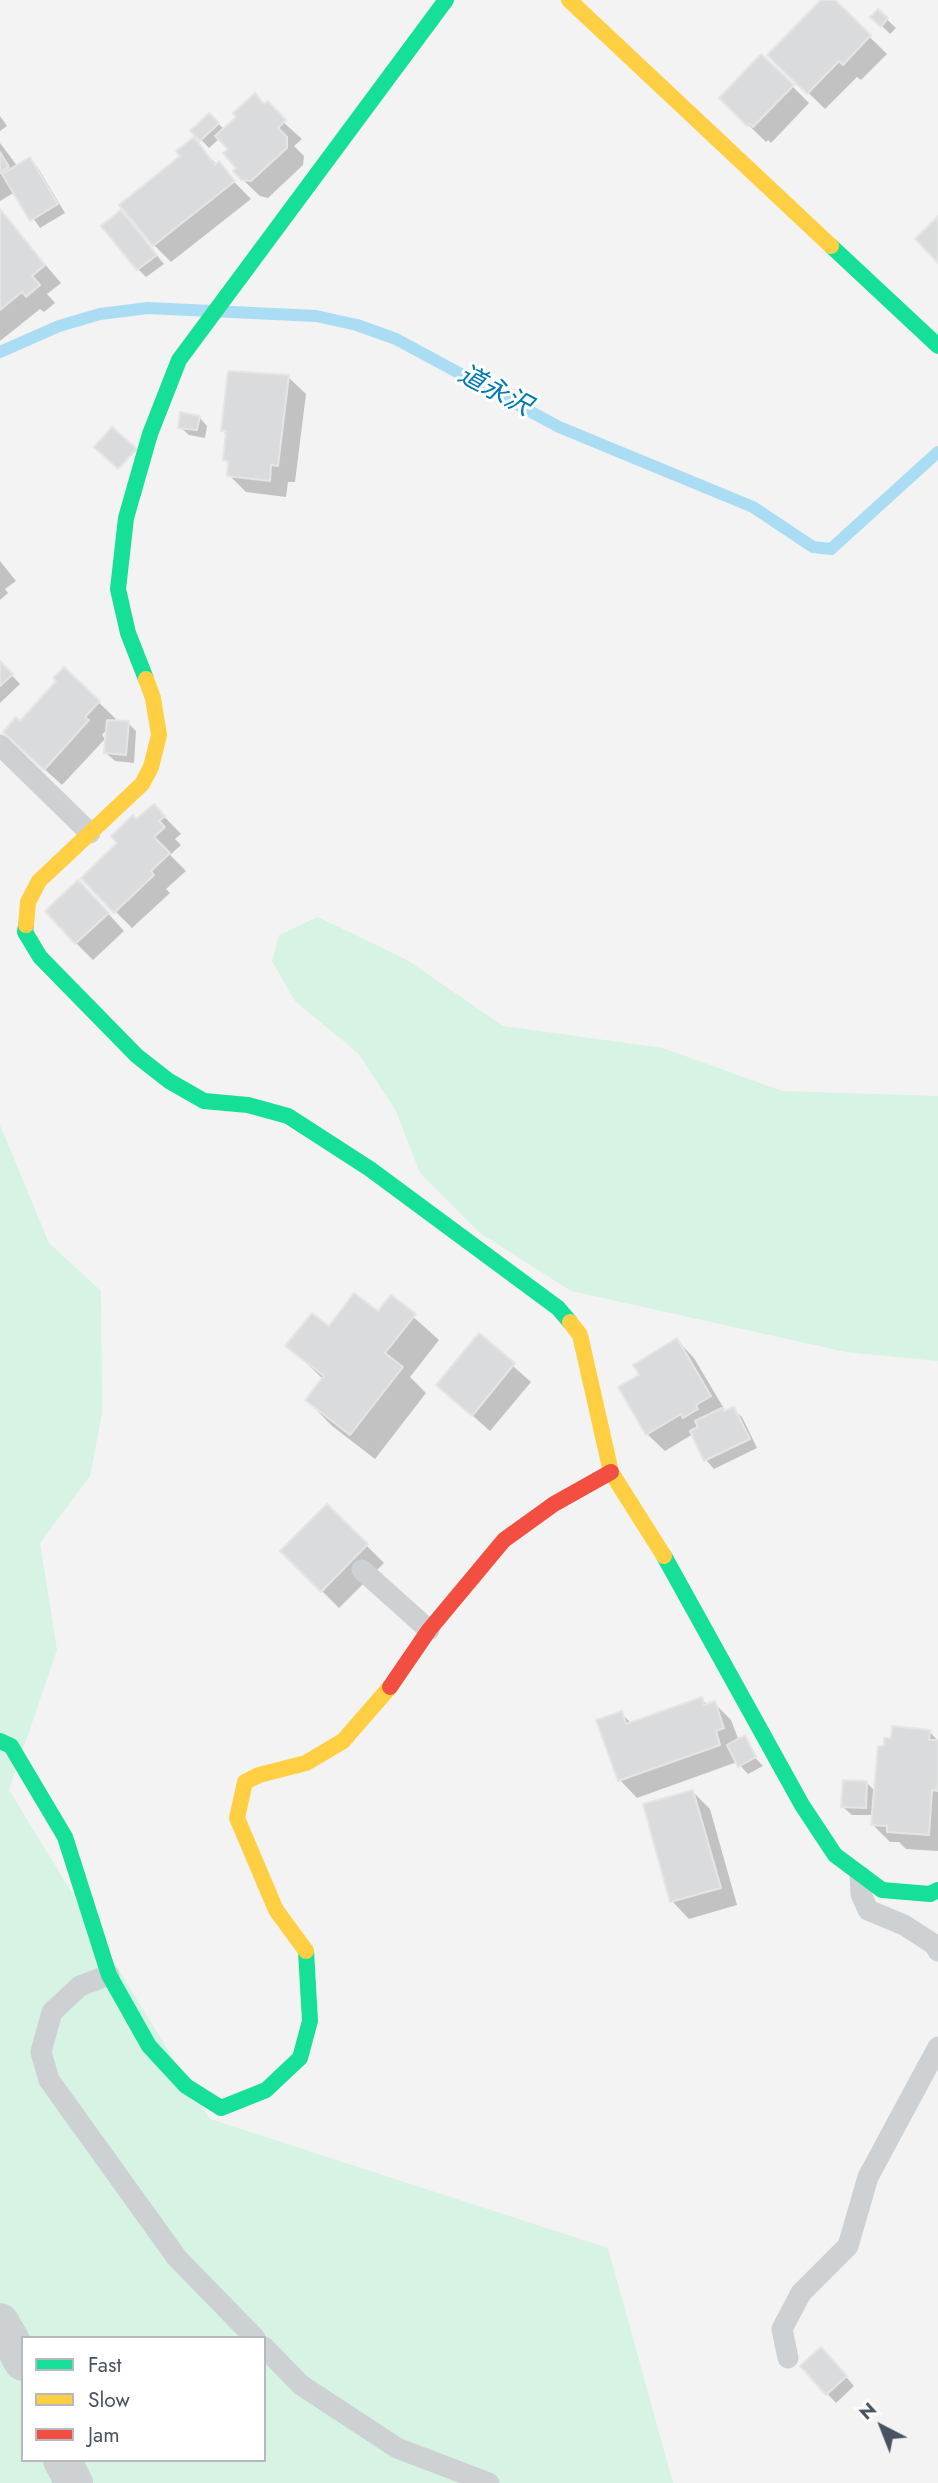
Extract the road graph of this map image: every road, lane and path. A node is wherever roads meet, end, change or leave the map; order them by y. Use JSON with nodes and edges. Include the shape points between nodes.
{"nodes":[{"id":1,"x":446,"y":0,"type":"edge"},
{"id":2,"x":569,"y":0,"type":"edge"},
{"id":3,"x":938,"y":346,"type":"edge"},
{"id":4,"x":0,"y":745,"type":"edge"},
{"id":5,"x":90,"y":833,"type":"junction"},
{"id":6,"x":611,"y":1472,"type":"junction"},
{"id":7,"x":362,"y":1570,"type":"dead end"},
{"id":8,"x":429,"y":1630,"type":"junction"},
{"id":9,"x":0,"y":1741,"type":"edge"},
{"id":10,"x":860,"y":1876,"type":"junction"},
{"id":11,"x":938,"y":1890,"type":"edge"},
{"id":12,"x":938,"y":1951,"type":"edge"},
{"id":13,"x":109,"y":1975,"type":"junction"},
{"id":14,"x":938,"y":2047,"type":"edge"},
{"id":15,"x":0,"y":2322,"type":"edge"},
{"id":16,"x":253,"y":2336,"type":"edge"},
{"id":17,"x":266,"y":2349,"type":"edge"},
{"id":18,"x":788,"y":2358,"type":"dead end"},
{"id":19,"x":21,"y":2359,"type":"edge"},
{"id":20,"x":63,"y":2462,"type":"edge"},
{"id":21,"x":74,"y":2483,"type":"edge"},
{"id":22,"x":488,"y":2483,"type":"edge"}],
"edges":[{"from":1,"to":5,"type":"street","via":[[179,360],[150,434],[126,518],[118,589],[128,633],[153,698],[159,735],[142,784]]},
{"from":2,"to":3,"type":"street"},
{"from":4,"to":5,"type":"lane"},
{"from":5,"to":6,"type":"street","via":[[39,881],[28,902],[25,932],[40,957],[137,1056],[169,1082],[204,1101],[248,1105],[288,1116],[370,1169],[558,1308],[580,1335]]},
{"from":6,"to":8,"type":"street","via":[[554,1504],[504,1540]]},
{"from":6,"to":10,"type":"street","via":[[684,1588],[802,1805],[835,1855]]},
{"from":7,"to":8,"type":"lane"},
{"from":8,"to":13,"type":"street","via":[[388,1689],[343,1741],[306,1763],[245,1782],[237,1818],[276,1910],[306,1952],[310,2021],[300,2058],[266,2090],[221,2108],[186,2086],[149,2046]]},
{"from":9,"to":13,"type":"street","via":[[11,1746],[65,1837]]},
{"from":10,"to":11,"type":"street","via":[[882,1891],[930,1894]]},
{"from":10,"to":12,"type":"lane","via":[[868,1910],[904,1925]]},
{"from":13,"to":16,"type":"lane","via":[[80,1986],[52,2012],[41,2052],[49,2080],[177,2258]]},
{"from":14,"to":18,"type":"lane","via":[[868,2177],[848,2246],[801,2293],[782,2329]]},
{"from":15,"to":19,"type":"street"},
{"from":17,"to":22,"type":"lane","via":[[301,2385],[397,2448]]},
{"from":20,"to":21,"type":"street"}]}
